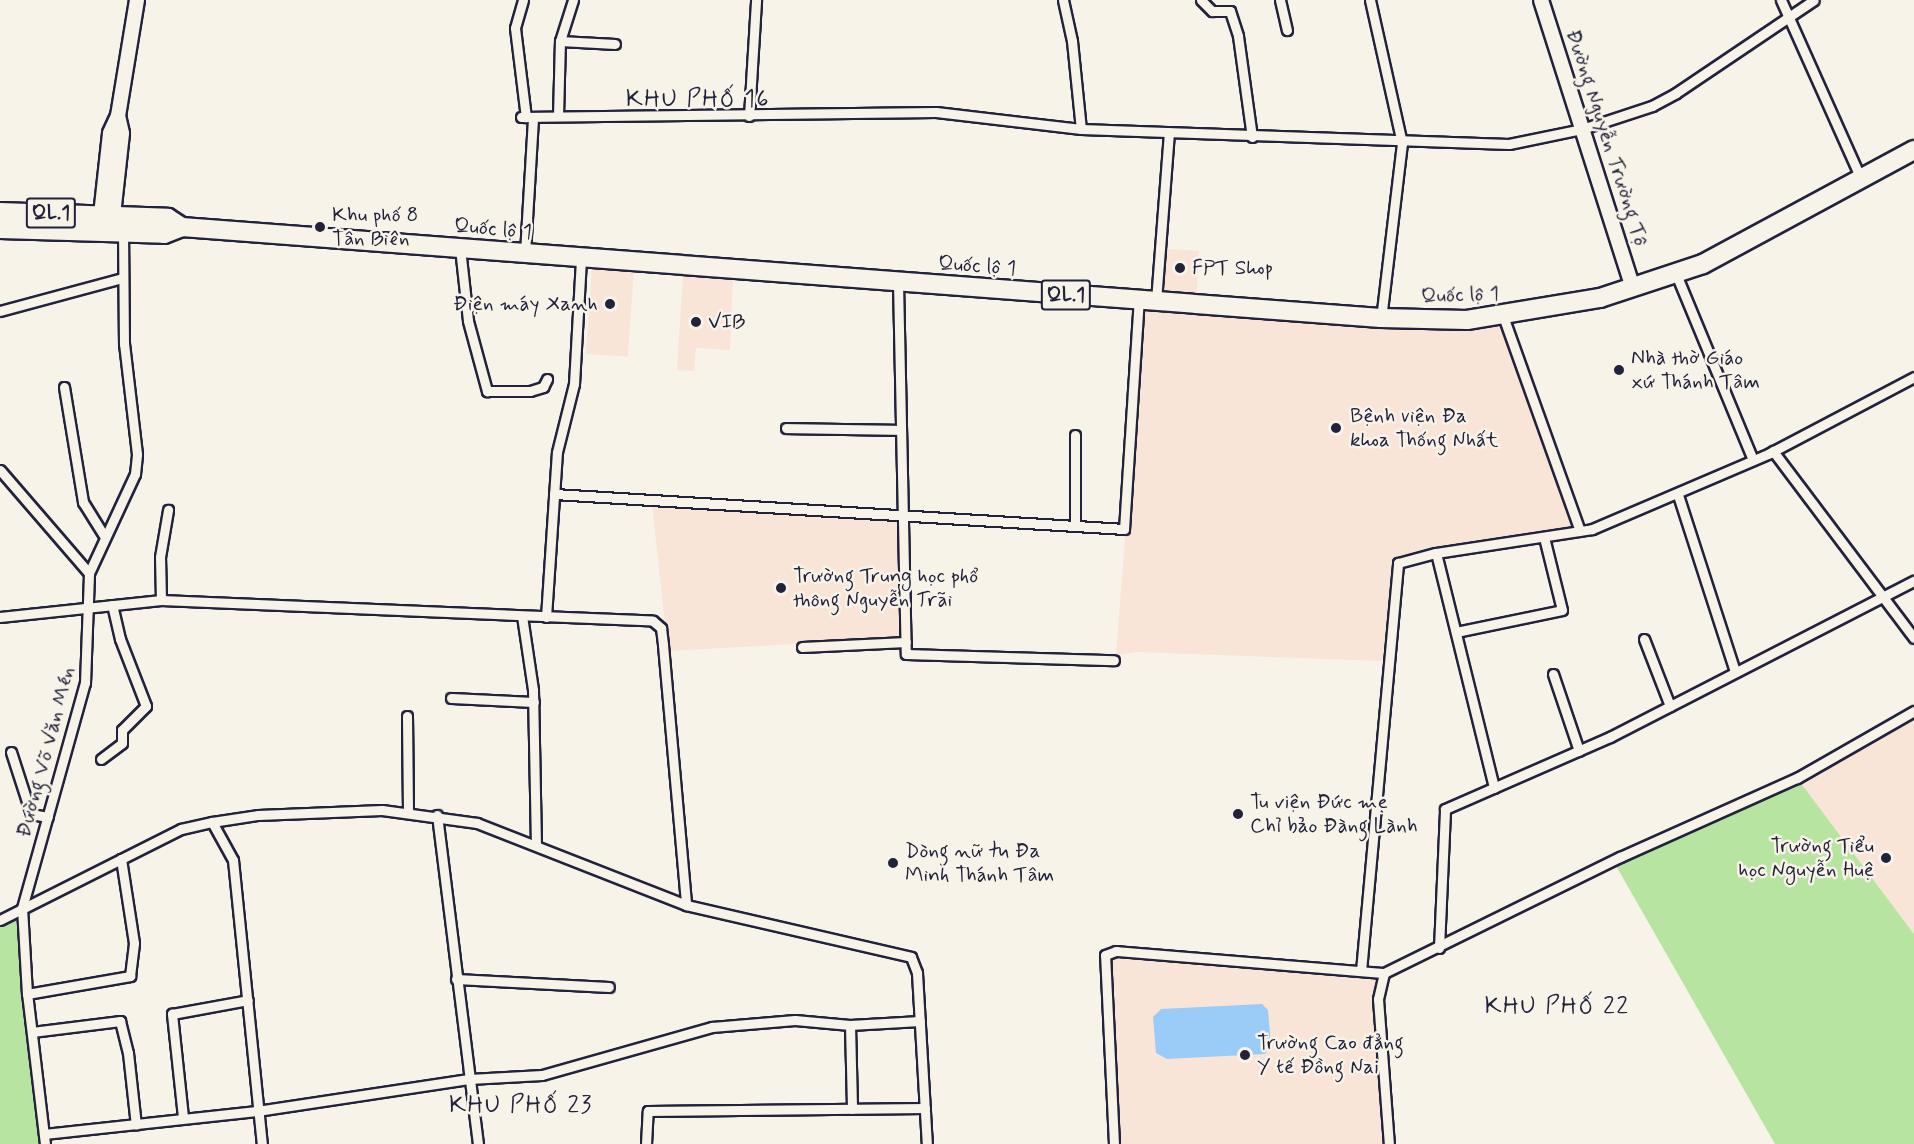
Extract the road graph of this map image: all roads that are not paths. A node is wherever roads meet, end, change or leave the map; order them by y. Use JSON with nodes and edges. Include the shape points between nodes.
{"nodes":[{"id":1,"x":137,"y":0,"type":"edge"},
{"id":2,"x":523,"y":0,"type":"edge"},
{"id":3,"x":573,"y":0,"type":"edge"},
{"id":4,"x":756,"y":0,"type":"edge"},
{"id":5,"x":1063,"y":0,"type":"edge"},
{"id":6,"x":1201,"y":0,"type":"edge"},
{"id":7,"x":1280,"y":0,"type":"edge"},
{"id":8,"x":1370,"y":0,"type":"edge"},
{"id":9,"x":1541,"y":0,"type":"edge"},
{"id":10,"x":1781,"y":0,"type":"edge"},
{"id":11,"x":1814,"y":0,"type":"edge"},
{"id":12,"x":1791,"y":15,"type":"junction"},
{"id":13,"x":1287,"y":30,"type":"dead end"},
{"id":14,"x":560,"y":40,"type":"junction"},
{"id":15,"x":615,"y":44,"type":"dead end"},
{"id":16,"x":558,"y":116,"type":"junction"},
{"id":17,"x":748,"y":116,"type":"junction"},
{"id":18,"x":526,"y":117,"type":"junction"},
{"id":19,"x":1081,"y":129,"type":"junction"},
{"id":20,"x":1582,"y":129,"type":"junction"},
{"id":21,"x":1168,"y":133,"type":"junction"},
{"id":22,"x":1252,"y":137,"type":"junction"},
{"id":23,"x":1401,"y":143,"type":"junction"},
{"id":24,"x":1914,"y":150,"type":"edge"},
{"id":25,"x":1861,"y":179,"type":"junction"},
{"id":26,"x":0,"y":212,"type":"edge"},
{"id":27,"x":112,"y":223,"type":"junction"},
{"id":28,"x":0,"y":230,"type":"edge"},
{"id":29,"x":460,"y":248,"type":"junction"},
{"id":30,"x":525,"y":253,"type":"junction"},
{"id":31,"x":581,"y":260,"type":"junction"},
{"id":32,"x":1676,"y":274,"type":"junction"},
{"id":33,"x":122,"y":278,"type":"junction"},
{"id":34,"x":898,"y":282,"type":"junction"},
{"id":35,"x":1633,"y":289,"type":"junction"},
{"id":36,"x":1148,"y":301,"type":"junction"},
{"id":37,"x":0,"y":311,"type":"edge"},
{"id":38,"x":1503,"y":316,"type":"junction"},
{"id":39,"x":1381,"y":318,"type":"junction"},
{"id":40,"x":1914,"y":377,"type":"edge"},
{"id":41,"x":547,"y":379,"type":"dead end"},
{"id":42,"x":64,"y":387,"type":"dead end"},
{"id":43,"x":786,"y":428,"type":"dead end"},
{"id":44,"x":902,"y":430,"type":"junction"},
{"id":45,"x":1075,"y":435,"type":"dead end"},
{"id":46,"x":1773,"y":451,"type":"junction"},
{"id":47,"x":1754,"y":460,"type":"junction"},
{"id":48,"x":0,"y":470,"type":"edge"},
{"id":49,"x":554,"y":494,"type":"junction"},
{"id":50,"x":1678,"y":495,"type":"junction"},
{"id":51,"x":168,"y":510,"type":"dead end"},
{"id":52,"x":903,"y":517,"type":"junction"},
{"id":53,"x":1075,"y":526,"type":"junction"},
{"id":54,"x":1580,"y":531,"type":"junction"},
{"id":55,"x":104,"y":535,"type":"junction"},
{"id":56,"x":1544,"y":537,"type":"junction"},
{"id":57,"x":1436,"y":553,"type":"junction"},
{"id":58,"x":89,"y":573,"type":"junction"},
{"id":59,"x":1914,"y":581,"type":"edge"},
{"id":60,"x":1884,"y":595,"type":"junction"},
{"id":61,"x":161,"y":600,"type":"junction"},
{"id":62,"x":112,"y":605,"type":"junction"},
{"id":63,"x":90,"y":610,"type":"junction"},
{"id":64,"x":522,"y":616,"type":"junction"},
{"id":65,"x":0,"y":617,"type":"edge"},
{"id":66,"x":546,"y":617,"type":"junction"},
{"id":67,"x":1456,"y":632,"type":"junction"},
{"id":68,"x":1914,"y":638,"type":"edge"},
{"id":69,"x":1644,"y":639,"type":"dead end"},
{"id":70,"x":906,"y":642,"type":"junction"},
{"id":71,"x":802,"y":647,"type":"dead end"},
{"id":72,"x":1114,"y":660,"type":"dead end"},
{"id":73,"x":1736,"y":672,"type":"junction"},
{"id":74,"x":1553,"y":674,"type":"dead end"},
{"id":75,"x":451,"y":698,"type":"dead end"},
{"id":76,"x":534,"y":702,"type":"junction"},
{"id":77,"x":1670,"y":706,"type":"junction"},
{"id":78,"x":1914,"y":711,"type":"edge"},
{"id":79,"x":407,"y":716,"type":"dead end"},
{"id":80,"x":1579,"y":751,"type":"junction"},
{"id":81,"x":11,"y":752,"type":"dead end"},
{"id":82,"x":101,"y":759,"type":"dead end"},
{"id":83,"x":1494,"y":788,"type":"junction"},
{"id":84,"x":408,"y":812,"type":"junction"},
{"id":85,"x":437,"y":814,"type":"junction"},
{"id":86,"x":48,"y":817,"type":"junction"},
{"id":87,"x":212,"y":822,"type":"junction"},
{"id":88,"x":536,"y":843,"type":"junction"},
{"id":89,"x":121,"y":859,"type":"junction"},
{"id":90,"x":686,"y":905,"type":"junction"},
{"id":91,"x":22,"y":908,"type":"junction"},
{"id":92,"x":0,"y":920,"type":"edge"},
{"id":93,"x":1439,"y":948,"type":"junction"},
{"id":94,"x":1361,"y":971,"type":"junction"},
{"id":95,"x":1384,"y":973,"type":"junction"},
{"id":96,"x":456,"y":979,"type":"junction"},
{"id":97,"x":609,"y":987,"type":"dead end"},
{"id":98,"x":27,"y":994,"type":"junction"},
{"id":99,"x":248,"y":1000,"type":"junction"},
{"id":100,"x":920,"y":1021,"type":"junction"},
{"id":101,"x":850,"y":1025,"type":"junction"},
{"id":102,"x":32,"y":1032,"type":"junction"},
{"id":103,"x":469,"y":1079,"type":"junction"},
{"id":104,"x":925,"y":1108,"type":"junction"},
{"id":105,"x":852,"y":1109,"type":"junction"},
{"id":106,"x":257,"y":1111,"type":"junction"},
{"id":107,"x":183,"y":1117,"type":"junction"},
{"id":108,"x":136,"y":1125,"type":"junction"},
{"id":109,"x":45,"y":1139,"type":"edge"},
{"id":110,"x":262,"y":1144,"type":"edge"},
{"id":111,"x":478,"y":1144,"type":"edge"},
{"id":112,"x":646,"y":1144,"type":"edge"},
{"id":113,"x":927,"y":1144,"type":"edge"},
{"id":114,"x":1114,"y":1144,"type":"edge"},
{"id":115,"x":1389,"y":1144,"type":"edge"}],
"edges":[{"from":1,"to":27,"type":"main road","via":[[118,116],[110,133]]},
{"from":2,"to":18,"type":"street","via":[[515,28]]},
{"from":3,"to":14,"type":"street"},
{"from":4,"to":17,"type":"street"},
{"from":5,"to":19,"type":"street","via":[[1073,49]]},
{"from":6,"to":22,"type":"street","via":[[1212,11],[1230,11],[1238,36]]},
{"from":7,"to":13,"type":"street"},
{"from":8,"to":23,"type":"street"},
{"from":9,"to":20,"type":"main road","name":"Đường Nguyễn Trường Tộ"},
{"from":10,"to":12,"type":"street"},
{"from":11,"to":12,"type":"street"},
{"from":12,"to":20,"type":"street","via":[[1676,93]]},
{"from":12,"to":25,"type":"street"},
{"from":14,"to":15,"type":"street"},
{"from":14,"to":16,"type":"street"},
{"from":16,"to":17,"type":"street"},
{"from":16,"to":18,"type":"street"},
{"from":17,"to":19,"type":"street","via":[[936,112]]},
{"from":18,"to":30,"type":"street"},
{"from":19,"to":21,"type":"street"},
{"from":20,"to":23,"type":"street","via":[[1509,144]]},
{"from":20,"to":35,"type":"main road","name":"Đường Nguyễn Trường Tộ"},
{"from":21,"to":22,"type":"street"},
{"from":21,"to":36,"type":"street"},
{"from":22,"to":23,"type":"street"},
{"from":23,"to":39,"type":"street"},
{"from":24,"to":25,"type":"highway","name":"Quốc lộ 1","number":"QL.1"},
{"from":25,"to":32,"type":"highway","name":"Quốc lộ 1","number":"QL.1","via":[[1714,259]]},
{"from":26,"to":27,"type":"highway","name":"Quốc lộ 1","number":"QL.1"},
{"from":27,"to":28,"type":"highway","name":"Quốc lộ 1","number":"QL.1"},
{"from":27,"to":29,"type":"highway","name":"Quốc lộ 1","number":"QL.1","via":[[164,234],[182,227]]},
{"from":27,"to":33,"type":"street","name":"Đường Võ Văn Mén"},
{"from":29,"to":30,"type":"highway","name":"Quốc lộ 1","number":"QL.1"},
{"from":29,"to":41,"type":"street","via":[[468,321],[487,391],[530,392],[543,387]]},
{"from":30,"to":31,"type":"highway","name":"Quốc lộ 1","number":"QL.1"},
{"from":31,"to":34,"type":"highway","name":"Quốc lộ 1","number":"QL.1"},
{"from":31,"to":49,"type":"street","via":[[574,384],[557,452]]},
{"from":32,"to":35,"type":"highway","name":"Quốc lộ 1","number":"QL.1"},
{"from":32,"to":47,"type":"street"},
{"from":33,"to":37,"type":"street"},
{"from":33,"to":55,"type":"street","name":"Đường Võ Văn Mén","via":[[125,356],[137,454],[135,474]]},
{"from":34,"to":36,"type":"highway","name":"Quốc lộ 1","number":"QL.1"},
{"from":34,"to":44,"type":"street"},
{"from":35,"to":38,"type":"highway","name":"Quốc lộ 1","number":"QL.1"},
{"from":36,"to":39,"type":"highway","name":"Quốc lộ 1","number":"QL.1"},
{"from":36,"to":53,"type":"street","via":[[1124,529]]},
{"from":38,"to":39,"type":"highway","name":"Quốc lộ 1","number":"QL.1","via":[[1467,320]]},
{"from":38,"to":54,"type":"street"},
{"from":40,"to":46,"type":"street"},
{"from":42,"to":55,"type":"street","via":[[83,502]]},
{"from":43,"to":44,"type":"street"},
{"from":44,"to":52,"type":"street"},
{"from":45,"to":53,"type":"street"},
{"from":46,"to":47,"type":"street"},
{"from":46,"to":60,"type":"street"},
{"from":47,"to":50,"type":"street"},
{"from":48,"to":58,"type":"street"},
{"from":49,"to":52,"type":"street"},
{"from":49,"to":66,"type":"street"},
{"from":50,"to":54,"type":"street"},
{"from":50,"to":73,"type":"street"},
{"from":51,"to":61,"type":"street","via":[[160,557]]},
{"from":52,"to":53,"type":"street"},
{"from":52,"to":70,"type":"street"},
{"from":54,"to":56,"type":"street"},
{"from":55,"to":58,"type":"street","name":"Đường Võ Văn Mén"},
{"from":56,"to":57,"type":"street"},
{"from":56,"to":67,"type":"street","via":[[1562,610]]},
{"from":57,"to":67,"type":"street"},
{"from":57,"to":94,"type":"street","via":[[1398,563]]},
{"from":58,"to":63,"type":"street","name":"Đường Võ Văn Mén"},
{"from":59,"to":60,"type":"street"},
{"from":60,"to":68,"type":"street"},
{"from":60,"to":73,"type":"street"},
{"from":61,"to":62,"type":"street"},
{"from":61,"to":64,"type":"street"},
{"from":62,"to":63,"type":"street"},
{"from":62,"to":82,"type":"street","via":[[120,639],[146,706],[122,730],[122,743]]},
{"from":63,"to":65,"type":"street"},
{"from":63,"to":86,"type":"street","name":"Đường Võ Văn Mén","via":[[85,683]]},
{"from":64,"to":66,"type":"street"},
{"from":64,"to":76,"type":"street"},
{"from":66,"to":90,"type":"street","via":[[637,619],[653,621],[661,628]]},
{"from":67,"to":83,"type":"street"},
{"from":69,"to":77,"type":"street"},
{"from":70,"to":71,"type":"street"},
{"from":70,"to":72,"type":"street","via":[[907,656]]},
{"from":73,"to":77,"type":"street"},
{"from":74,"to":80,"type":"street"},
{"from":75,"to":76,"type":"street"},
{"from":76,"to":88,"type":"street"},
{"from":77,"to":80,"type":"street"},
{"from":78,"to":93,"type":"street","via":[[1797,778],[1620,857]]},
{"from":79,"to":84,"type":"street"},
{"from":80,"to":83,"type":"street"},
{"from":81,"to":86,"type":"street","via":[[28,807],[36,816]]},
{"from":83,"to":93,"type":"street","via":[[1445,809]]},
{"from":84,"to":85,"type":"street"},
{"from":84,"to":87,"type":"street","via":[[309,812]]},
{"from":85,"to":88,"type":"street"},
{"from":85,"to":96,"type":"street"},
{"from":86,"to":91,"type":"street","name":"Đường Võ Văn Mén"},
{"from":87,"to":89,"type":"street","via":[[181,829]]},
{"from":87,"to":99,"type":"street","via":[[233,860]]},
{"from":88,"to":90,"type":"street"},
{"from":89,"to":91,"type":"street"},
{"from":89,"to":98,"type":"street","via":[[134,943],[130,976]]},
{"from":90,"to":100,"type":"street","via":[[911,957],[917,973]]},
{"from":91,"to":92,"type":"street"},
{"from":91,"to":98,"type":"street","name":"Đường Võ Văn Mén"},
{"from":93,"to":95,"type":"street"},
{"from":94,"to":95,"type":"street"},
{"from":94,"to":114,"type":"street","via":[[1116,951],[1105,955]]},
{"from":95,"to":115,"type":"street","via":[[1378,999]]},
{"from":96,"to":97,"type":"street"},
{"from":96,"to":103,"type":"street"},
{"from":98,"to":102,"type":"street","name":"Đường Võ Văn Mén"},
{"from":99,"to":106,"type":"street"},
{"from":99,"to":107,"type":"street","via":[[172,1014]]},
{"from":100,"to":101,"type":"street"},
{"from":100,"to":104,"type":"street"},
{"from":101,"to":103,"type":"street","via":[[795,1020],[712,1027],[542,1075]]},
{"from":101,"to":105,"type":"street"},
{"from":102,"to":108,"type":"street","via":[[120,1021],[128,1053]]},
{"from":102,"to":109,"type":"street","name":"Đường Võ Văn Mén"},
{"from":103,"to":106,"type":"street"},
{"from":103,"to":111,"type":"street"},
{"from":104,"to":105,"type":"street"},
{"from":104,"to":113,"type":"street"},
{"from":105,"to":112,"type":"street","via":[[648,1111]]},
{"from":106,"to":107,"type":"street"},
{"from":106,"to":110,"type":"street"},
{"from":107,"to":108,"type":"street"},
{"from":108,"to":109,"type":"street"}]}
